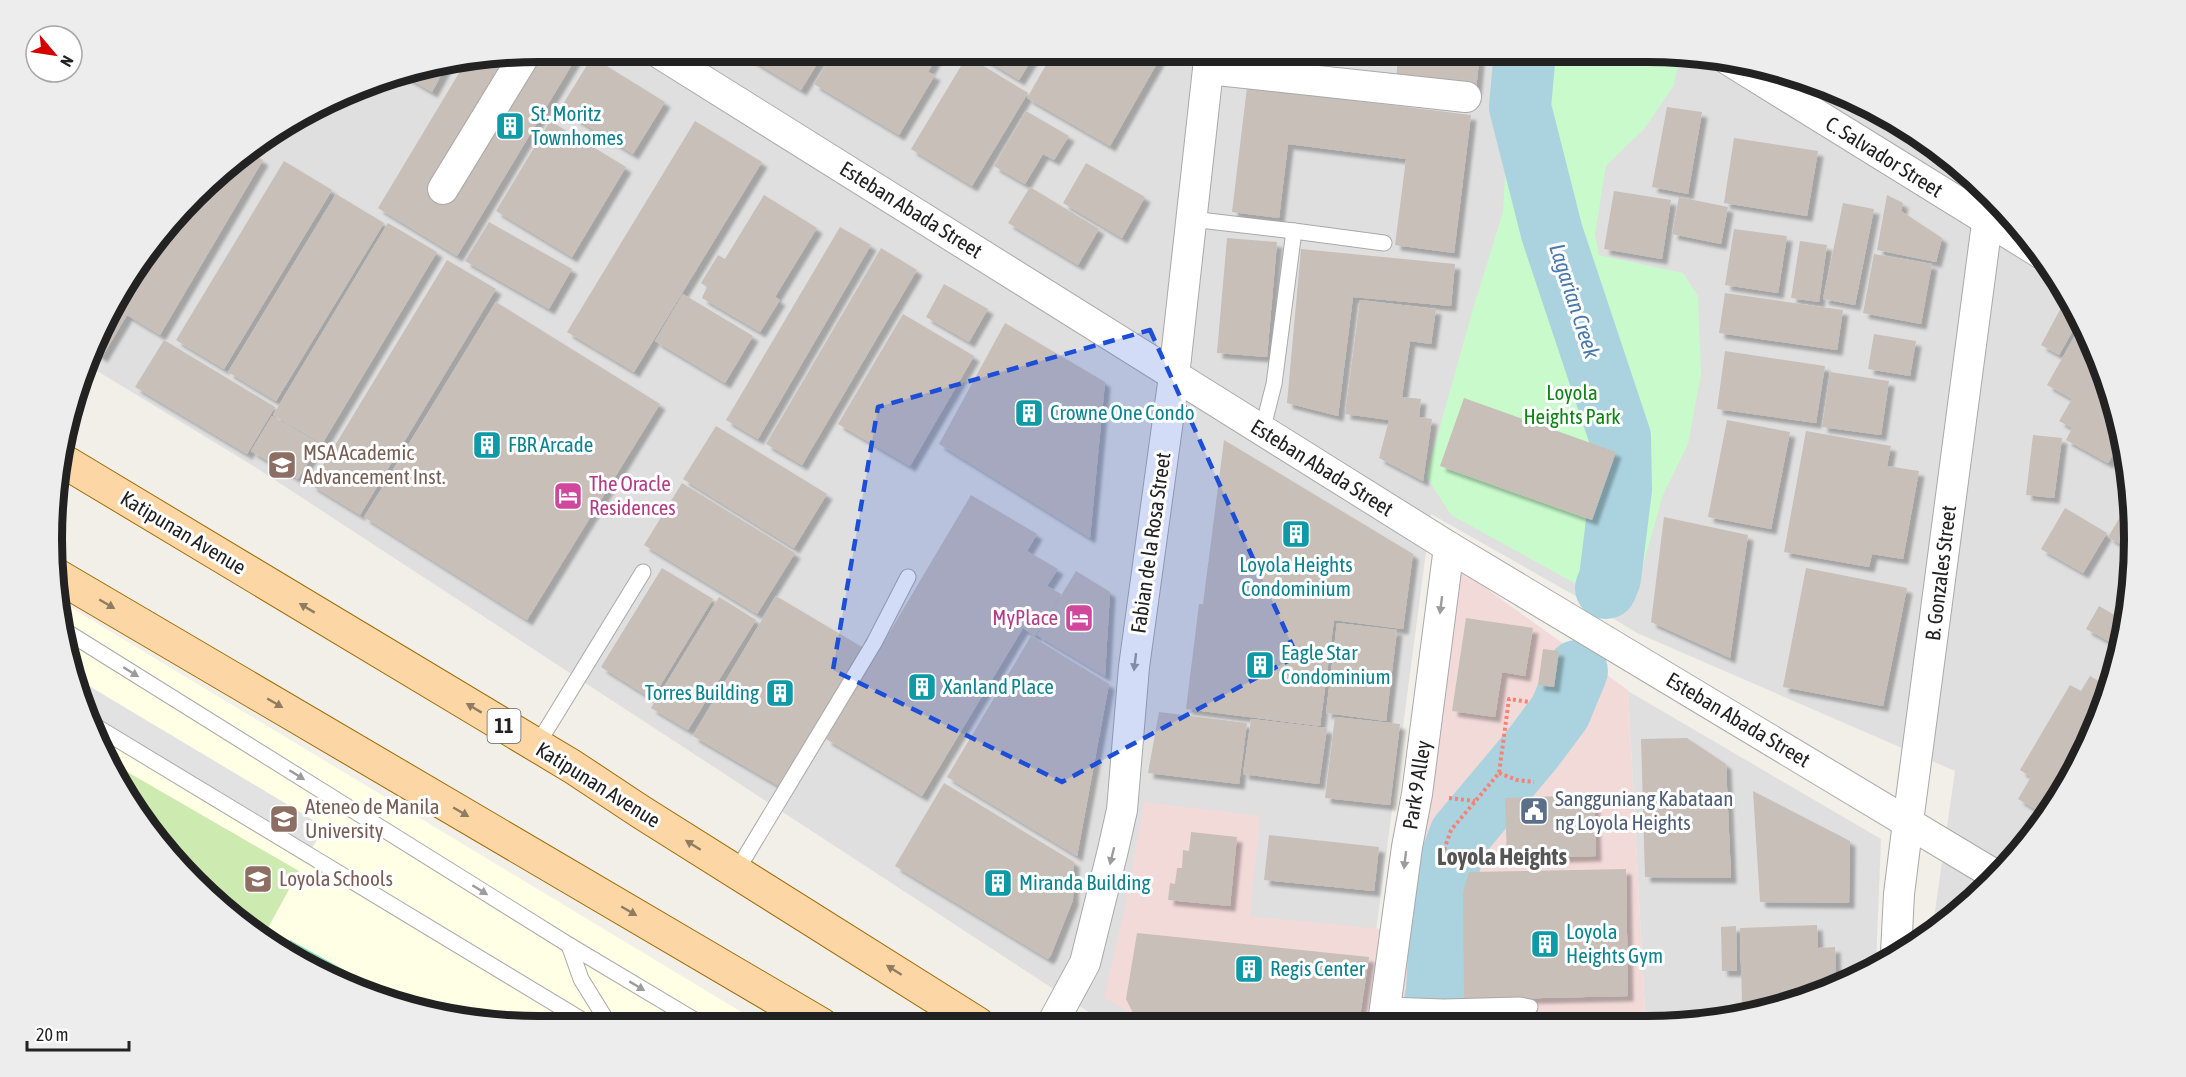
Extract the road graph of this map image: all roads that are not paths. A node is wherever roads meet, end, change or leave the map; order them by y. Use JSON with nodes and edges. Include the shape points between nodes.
{"nodes":[{"id":1,"x":674,"y":62,"type":"edge"},
{"id":2,"x":1209,"y":62,"type":"edge"},
{"id":3,"x":1223,"y":62,"type":"edge"},
{"id":4,"x":520,"y":63,"type":"edge"},
{"id":5,"x":1753,"y":74,"type":"edge"},
{"id":6,"x":1466,"y":98,"type":"dead end"},
{"id":7,"x":443,"y":189,"type":"dead end"},
{"id":8,"x":1989,"y":207,"type":"edge"},
{"id":9,"x":1191,"y":219,"type":"junction"},
{"id":10,"x":1294,"y":231,"type":"junction"},
{"id":11,"x":1384,"y":243,"type":"dead end"},
{"id":12,"x":1174,"y":375,"type":"junction"},
{"id":13,"x":1262,"y":431,"type":"junction"},
{"id":14,"x":68,"y":464,"type":"edge"},
{"id":15,"x":1449,"y":547,"type":"junction"},
{"id":16,"x":643,"y":572,"type":"dead end"},
{"id":17,"x":908,"y":576,"type":"dead end"},
{"id":18,"x":64,"y":580,"type":"edge"},
{"id":19,"x":72,"y":635,"type":"edge"},
{"id":20,"x":102,"y":730,"type":"edge"},
{"id":21,"x":537,"y":745,"type":"junction"},
{"id":22,"x":1908,"y":822,"type":"junction"},
{"id":23,"x":1989,"y":871,"type":"edge"},
{"id":24,"x":736,"y":872,"type":"junction"},
{"id":25,"x":569,"y":945,"type":"junction"},
{"id":26,"x":1896,"y":945,"type":"edge"},
{"id":27,"x":1530,"y":1007,"type":"dead end"},
{"id":28,"x":1384,"y":1014,"type":"edge"},
{"id":29,"x":575,"y":1016,"type":"edge"},
{"id":30,"x":604,"y":1016,"type":"edge"},
{"id":31,"x":688,"y":1016,"type":"edge"},
{"id":32,"x":807,"y":1016,"type":"edge"},
{"id":33,"x":965,"y":1016,"type":"edge"},
{"id":34,"x":1056,"y":1016,"type":"edge"}],
"edges":[{"from":1,"to":12,"type":"street","name":"Esteban Abada Street"},
{"from":2,"to":9,"type":"street","name":"Fabian de la Rosa Street"},
{"from":3,"to":6,"type":"street"},
{"from":4,"to":7,"type":"street"},
{"from":5,"to":8,"type":"street","name":"C. Salvador Street"},
{"from":8,"to":22,"type":"street","name":"B. Gonzales Street"},
{"from":9,"to":10,"type":"lane"},
{"from":9,"to":12,"type":"street","name":"Fabian de la Rosa Street"},
{"from":10,"to":11,"type":"lane"},
{"from":10,"to":13,"type":"lane","via":[[1274,384]]},
{"from":12,"to":13,"type":"street","name":"Esteban Abada Street"},
{"from":12,"to":34,"type":"street","name":"Fabian de la Rosa Street","one_way":true,"via":[[1134,667],[1122,810],[1085,963]]},
{"from":13,"to":15,"type":"street","name":"Esteban Abada Street"},
{"from":21,"to":14,"type":"main road","name":"Katipunan Avenue","number":"11","one_way":true},
{"from":15,"to":22,"type":"street","name":"Esteban Abada Street"},
{"from":15,"to":28,"type":"street","name":"Park 9 Alley","one_way":true},
{"from":16,"to":21,"type":"lane"},
{"from":17,"to":24,"type":"lane","via":[[874,643]]},
{"from":18,"to":32,"type":"main road","one_way":true},
{"from":19,"to":25,"type":"lane","one_way":true},
{"from":20,"to":29,"type":"lane"},
{"from":24,"to":21,"type":"main road","name":"Katipunan Avenue","number":"11","one_way":true},
{"from":22,"to":23,"type":"street","name":"Esteban Abada Street"},
{"from":22,"to":26,"type":"street","name":"B. Gonzales Street"},
{"from":33,"to":24,"type":"main road","name":"Katipunan Avenue","number":"11","one_way":true},
{"from":25,"to":30,"type":"lane","via":[[581,979]]},
{"from":25,"to":31,"type":"lane","one_way":true},
{"from":27,"to":28,"type":"lane","via":[[1422,1006]]}]}
